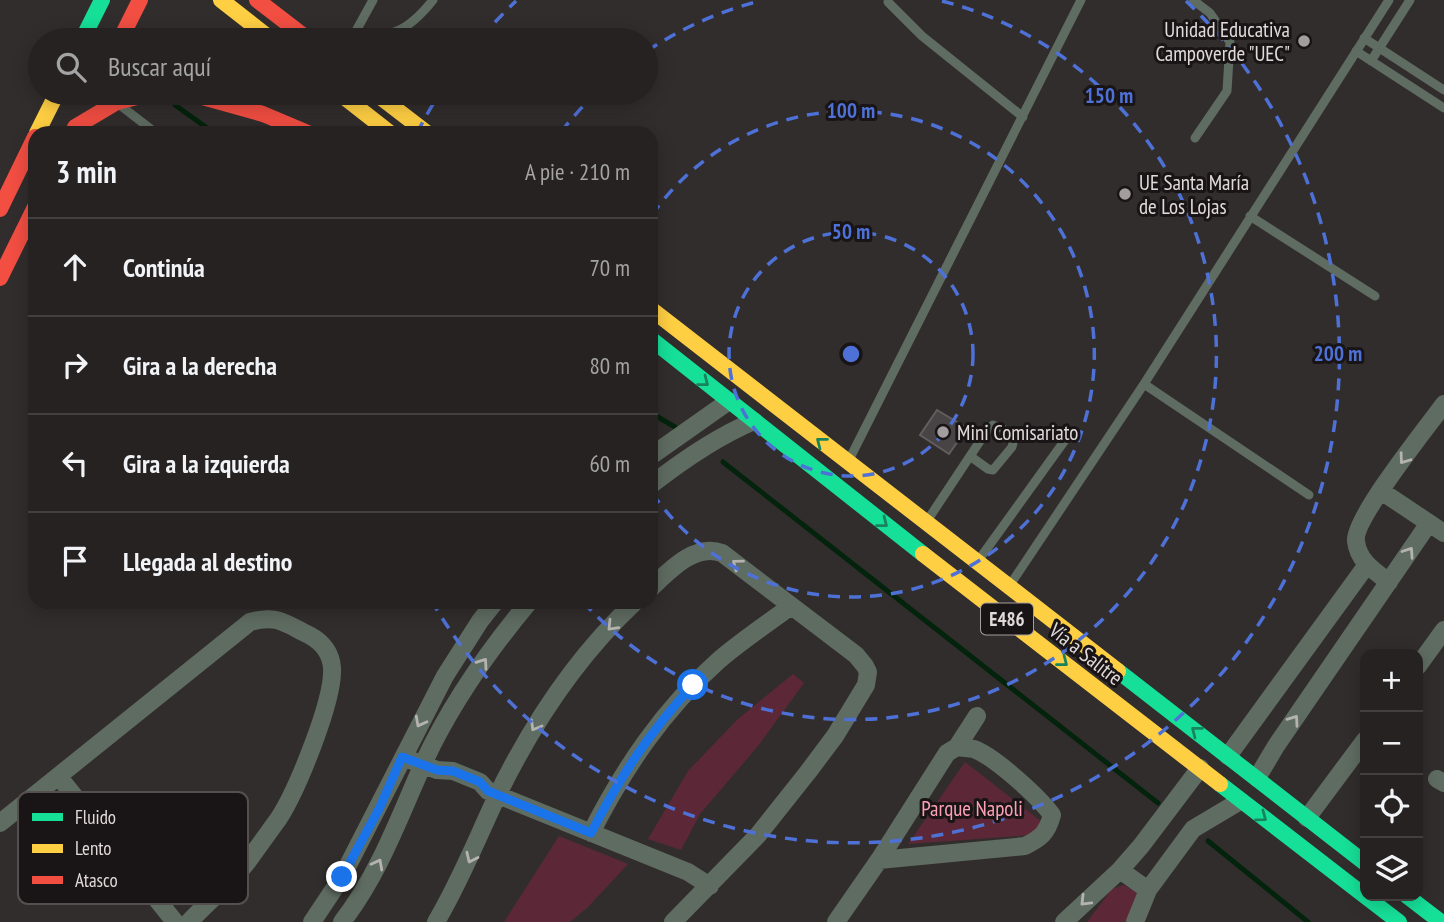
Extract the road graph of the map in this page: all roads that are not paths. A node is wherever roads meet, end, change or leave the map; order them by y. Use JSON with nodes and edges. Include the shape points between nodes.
{"nodes":[{"id":1,"x":102,"y":0,"type":"edge"},
{"id":2,"x":140,"y":0,"type":"edge"},
{"id":3,"x":221,"y":0,"type":"edge"},
{"id":4,"x":257,"y":0,"type":"edge"},
{"id":5,"x":373,"y":0,"type":"edge"},
{"id":6,"x":433,"y":0,"type":"edge"},
{"id":7,"x":1081,"y":0,"type":"edge"},
{"id":8,"x":1193,"y":0,"type":"edge"},
{"id":9,"x":1389,"y":0,"type":"edge"},
{"id":10,"x":1410,"y":0,"type":"edge"},
{"id":11,"x":888,"y":2,"type":"dead end"},
{"id":12,"x":83,"y":3,"type":"dead end"},
{"id":13,"x":287,"y":10,"type":"dead end"},
{"id":14,"x":81,"y":28,"type":"edge"},
{"id":15,"x":87,"y":28,"type":"edge"},
{"id":16,"x":126,"y":28,"type":"edge"},
{"id":17,"x":257,"y":28,"type":"edge"},
{"id":18,"x":293,"y":28,"type":"edge"},
{"id":19,"x":299,"y":28,"type":"edge"},
{"id":20,"x":357,"y":28,"type":"edge"},
{"id":21,"x":402,"y":28,"type":"edge"},
{"id":22,"x":1364,"y":38,"type":"junction"},
{"id":23,"x":1380,"y":47,"type":"junction"},
{"id":24,"x":1356,"y":51,"type":"junction"},
{"id":25,"x":1371,"y":61,"type":"junction"},
{"id":26,"x":1444,"y":90,"type":"edge"},
{"id":27,"x":51,"y":105,"type":"edge"},
{"id":28,"x":86,"y":105,"type":"edge"},
{"id":29,"x":112,"y":105,"type":"edge"},
{"id":30,"x":121,"y":105,"type":"edge"},
{"id":31,"x":231,"y":105,"type":"edge"},
{"id":32,"x":354,"y":105,"type":"edge"},
{"id":33,"x":391,"y":105,"type":"edge"},
{"id":34,"x":1444,"y":108,"type":"edge"},
{"id":35,"x":1023,"y":117,"type":"junction"},
{"id":36,"x":40,"y":126,"type":"edge"},
{"id":37,"x":76,"y":126,"type":"edge"},
{"id":38,"x":80,"y":126,"type":"edge"},
{"id":39,"x":147,"y":126,"type":"edge"},
{"id":40,"x":291,"y":126,"type":"edge"},
{"id":41,"x":381,"y":126,"type":"edge"},
{"id":42,"x":418,"y":126,"type":"edge"},
{"id":43,"x":1195,"y":138,"type":"dead end"},
{"id":44,"x":28,"y":151,"type":"edge"},
{"id":45,"x":0,"y":209,"type":"edge"},
{"id":46,"x":1250,"y":216,"type":"junction"},
{"id":47,"x":28,"y":221,"type":"edge"},
{"id":48,"x":0,"y":278,"type":"edge"},
{"id":49,"x":1375,"y":296,"type":"dead end"},
{"id":50,"x":658,"y":314,"type":"edge"},
{"id":51,"x":658,"y":345,"type":"edge"},
{"id":52,"x":1144,"y":384,"type":"junction"},
{"id":53,"x":729,"y":401,"type":"junction"},
{"id":54,"x":1444,"y":404,"type":"edge"},
{"id":55,"x":754,"y":421,"type":"junction"},
{"id":56,"x":1068,"y":436,"type":"dead end"},
{"id":57,"x":658,"y":451,"type":"edge"},
{"id":58,"x":971,"y":456,"type":"junction"},
{"id":59,"x":848,"y":463,"type":"junction"},
{"id":60,"x":658,"y":480,"type":"edge"},
{"id":61,"x":1381,"y":492,"type":"junction"},
{"id":62,"x":1309,"y":495,"type":"dead end"},
{"id":63,"x":926,"y":522,"type":"junction"},
{"id":64,"x":1429,"y":523,"type":"junction"},
{"id":65,"x":1444,"y":534,"type":"edge"},
{"id":66,"x":977,"y":562,"type":"junction"},
{"id":67,"x":1366,"y":566,"type":"junction"},
{"id":68,"x":658,"y":582,"type":"edge"},
{"id":69,"x":1389,"y":582,"type":"junction"},
{"id":70,"x":1009,"y":586,"type":"junction"},
{"id":71,"x":791,"y":606,"type":"junction"},
{"id":72,"x":489,"y":609,"type":"edge"},
{"id":73,"x":524,"y":609,"type":"edge"},
{"id":74,"x":628,"y":609,"type":"edge"},
{"id":75,"x":1326,"y":621,"type":"junction"},
{"id":76,"x":1444,"y":630,"type":"edge"},
{"id":77,"x":1352,"y":637,"type":"junction"},
{"id":78,"x":1423,"y":659,"type":"edge"},
{"id":79,"x":1288,"y":674,"type":"junction"},
{"id":80,"x":1314,"y":691,"type":"junction"},
{"id":81,"x":977,"y":716,"type":"dead end"},
{"id":82,"x":957,"y":747,"type":"junction"},
{"id":83,"x":1360,"y":747,"type":"edge"},
{"id":84,"x":1228,"y":756,"type":"junction"},
{"id":85,"x":402,"y":757,"type":"junction"},
{"id":86,"x":430,"y":768,"type":"junction"},
{"id":87,"x":1200,"y":768,"type":"junction"},
{"id":88,"x":59,"y":777,"type":"junction"},
{"id":89,"x":1257,"y":778,"type":"junction"},
{"id":90,"x":40,"y":792,"type":"edge"},
{"id":91,"x":71,"y":792,"type":"edge"},
{"id":92,"x":493,"y":793,"type":"junction"},
{"id":93,"x":1240,"y":801,"type":"junction"},
{"id":94,"x":18,"y":809,"type":"edge"},
{"id":95,"x":1168,"y":810,"type":"junction"},
{"id":96,"x":1307,"y":818,"type":"junction"},
{"id":97,"x":0,"y":823,"type":"edge"},
{"id":98,"x":1193,"y":829,"type":"junction"},
{"id":99,"x":591,"y":833,"type":"junction"},
{"id":100,"x":1152,"y":833,"type":"junction"},
{"id":101,"x":1176,"y":851,"type":"junction"},
{"id":102,"x":1360,"y":859,"type":"edge"},
{"id":103,"x":879,"y":860,"type":"junction"},
{"id":104,"x":248,"y":861,"type":"edge"},
{"id":105,"x":1120,"y":870,"type":"junction"},
{"id":106,"x":710,"y":886,"type":"junction"},
{"id":107,"x":1148,"y":890,"type":"junction"},
{"id":108,"x":1360,"y":892,"type":"edge"},
{"id":109,"x":1369,"y":901,"type":"edge"},
{"id":110,"x":1416,"y":901,"type":"edge"},
{"id":111,"x":161,"y":904,"type":"edge"},
{"id":112,"x":206,"y":904,"type":"edge"},
{"id":113,"x":1438,"y":913,"type":"edge"},
{"id":114,"x":1380,"y":916,"type":"edge"},
{"id":115,"x":175,"y":922,"type":"edge"},
{"id":116,"x":188,"y":922,"type":"edge"},
{"id":117,"x":312,"y":922,"type":"edge"},
{"id":118,"x":342,"y":922,"type":"edge"},
{"id":119,"x":436,"y":922,"type":"edge"},
{"id":120,"x":673,"y":922,"type":"edge"},
{"id":121,"x":836,"y":922,"type":"edge"},
{"id":122,"x":1064,"y":922,"type":"edge"},
{"id":123,"x":1135,"y":922,"type":"edge"},
{"id":124,"x":1399,"y":922,"type":"edge"}],
"edges":[{"from":1,"to":15,"type":"main road"},
{"from":2,"to":16,"type":"main road"},
{"from":3,"to":17,"type":"main road"},
{"from":4,"to":18,"type":"main road"},
{"from":5,"to":20,"type":"lane"},
{"from":6,"to":21,"type":"lane","via":[[416,20]]},
{"from":7,"to":35,"type":"lane"},
{"from":8,"to":43,"type":"lane","via":[[1210,13],[1230,43],[1227,91]]},
{"from":9,"to":22,"type":"lane"},
{"from":10,"to":23,"type":"lane"},
{"from":11,"to":35,"type":"lane","via":[[922,36]]},
{"from":12,"to":14,"type":"main road"},
{"from":13,"to":19,"type":"lane"},
{"from":22,"to":23,"type":"lane"},
{"from":22,"to":24,"type":"lane"},
{"from":23,"to":25,"type":"lane"},
{"from":23,"to":26,"type":"lane"},
{"from":24,"to":25,"type":"lane"},
{"from":24,"to":46,"type":"lane"},
{"from":25,"to":34,"type":"lane"},
{"from":27,"to":36,"type":"main road"},
{"from":28,"to":37,"type":"main road"},
{"from":29,"to":38,"type":"main road"},
{"from":30,"to":39,"type":"lane"},
{"from":31,"to":40,"type":"main road"},
{"from":32,"to":41,"type":"main road"},
{"from":33,"to":42,"type":"main road"},
{"from":35,"to":59,"type":"lane"},
{"from":44,"to":45,"type":"main road"},
{"from":46,"to":49,"type":"lane"},
{"from":46,"to":52,"type":"lane"},
{"from":47,"to":48,"type":"main road"},
{"from":59,"to":50,"type":"main road","name":"Vía a Salitre","number":"E486","one_way":true},
{"from":51,"to":53,"type":"main road","name":"Vía a Salitre","number":"E486","one_way":true},
{"from":52,"to":62,"type":"lane"},
{"from":52,"to":70,"type":"lane"},
{"from":53,"to":55,"type":"main road","name":"Vía a Salitre","number":"E486"},
{"from":53,"to":57,"type":"street"},
{"from":54,"to":61,"type":"street","one_way":true},
{"from":55,"to":60,"type":"street","via":[[699,450]]},
{"from":55,"to":87,"type":"main road","name":"Vía a Salitre","number":"E486","one_way":true},
{"from":56,"to":66,"type":"lane"},
{"from":58,"to":58,"type":"lane","via":[[993,425],[1012,434],[1012,447],[993,470]]},
{"from":58,"to":63,"type":"lane"},
{"from":59,"to":63,"type":"main road","name":"Vía a Salitre","number":"E486"},
{"from":61,"to":64,"type":"street"},
{"from":61,"to":67,"type":"street","via":[[1356,531]]},
{"from":63,"to":66,"type":"main road","name":"Vía a Salitre","number":"E486"},
{"from":64,"to":65,"type":"street"},
{"from":69,"to":64,"type":"street","one_way":true},
{"from":66,"to":70,"type":"main road","name":"Vía a Salitre","number":"E486"},
{"from":67,"to":69,"type":"street"},
{"from":67,"to":75,"type":"street"},
{"from":71,"to":68,"type":"street","one_way":true,"via":[[716,551],[695,553]]},
{"from":69,"to":77,"type":"street"},
{"from":84,"to":70,"type":"main road","name":"Vía a Salitre","number":"E486","one_way":true},
{"from":71,"to":99,"type":"street","via":[[718,661],[669,711],[627,767]]},
{"from":71,"to":106,"type":"street","via":[[861,660],[867,672],[866,685],[835,736],[787,799]]},
{"from":72,"to":85,"type":"street","one_way":true,"via":[[445,676]]},
{"from":86,"to":73,"type":"street","one_way":true,"via":[[463,692]]},
{"from":74,"to":92,"type":"street","one_way":true,"via":[[557,691]]},
{"from":75,"to":77,"type":"street"},
{"from":75,"to":79,"type":"street"},
{"from":76,"to":78,"type":"street"},
{"from":77,"to":80,"type":"street"},
{"from":79,"to":80,"type":"street"},
{"from":79,"to":84,"type":"street"},
{"from":89,"to":80,"type":"street","one_way":true},
{"from":81,"to":82,"type":"street"},
{"from":82,"to":103,"type":"street","via":[[947,753]]},
{"from":82,"to":103,"type":"street","via":[[974,749],[996,762],[1044,804],[1052,815],[1049,827],[1041,838],[1025,846]]},
{"from":83,"to":96,"type":"street"},
{"from":84,"to":89,"type":"main road","name":"Vía a Salitre","number":"E486"},
{"from":85,"to":86,"type":"street"},
{"from":85,"to":117,"type":"street","via":[[342,877]]},
{"from":86,"to":92,"type":"street","via":[[446,781],[475,793]]},
{"from":118,"to":86,"type":"street","one_way":true},
{"from":87,"to":93,"type":"main road","name":"Vía a Salitre","number":"E486"},
{"from":87,"to":95,"type":"street"},
{"from":88,"to":90,"type":"street"},
{"from":88,"to":91,"type":"street"},
{"from":88,"to":104,"type":"street","via":[[250,622],[265,617],[278,620],[318,639],[328,652],[332,678],[305,765],[280,816]]},
{"from":89,"to":96,"type":"main road","name":"Vía a Salitre","number":"E486"},
{"from":92,"to":99,"type":"street"},
{"from":92,"to":119,"type":"street","one_way":true,"via":[[465,870]]},
{"from":93,"to":98,"type":"street"},
{"from":93,"to":108,"type":"main road","name":"Vía a Salitre","number":"E486","one_way":true},
{"from":94,"to":97,"type":"street"},
{"from":95,"to":98,"type":"street"},
{"from":95,"to":100,"type":"street"},
{"from":96,"to":102,"type":"main road","name":"Vía a Salitre","number":"E486"},
{"from":98,"to":101,"type":"street"},
{"from":99,"to":106,"type":"street"},
{"from":100,"to":101,"type":"street"},
{"from":100,"to":105,"type":"street"},
{"from":101,"to":107,"type":"street"},
{"from":103,"to":121,"type":"street"},
{"from":105,"to":107,"type":"street"},
{"from":105,"to":122,"type":"street","one_way":true},
{"from":106,"to":120,"type":"street"},
{"from":107,"to":123,"type":"street"},
{"from":109,"to":114,"type":"main road","name":"Vía a Salitre","number":"E486"},
{"from":110,"to":113,"type":"main road"},
{"from":111,"to":115,"type":"street"},
{"from":112,"to":116,"type":"street"},
{"from":114,"to":124,"type":"main road","name":"Vía a Salitre","number":"E486"}]}
